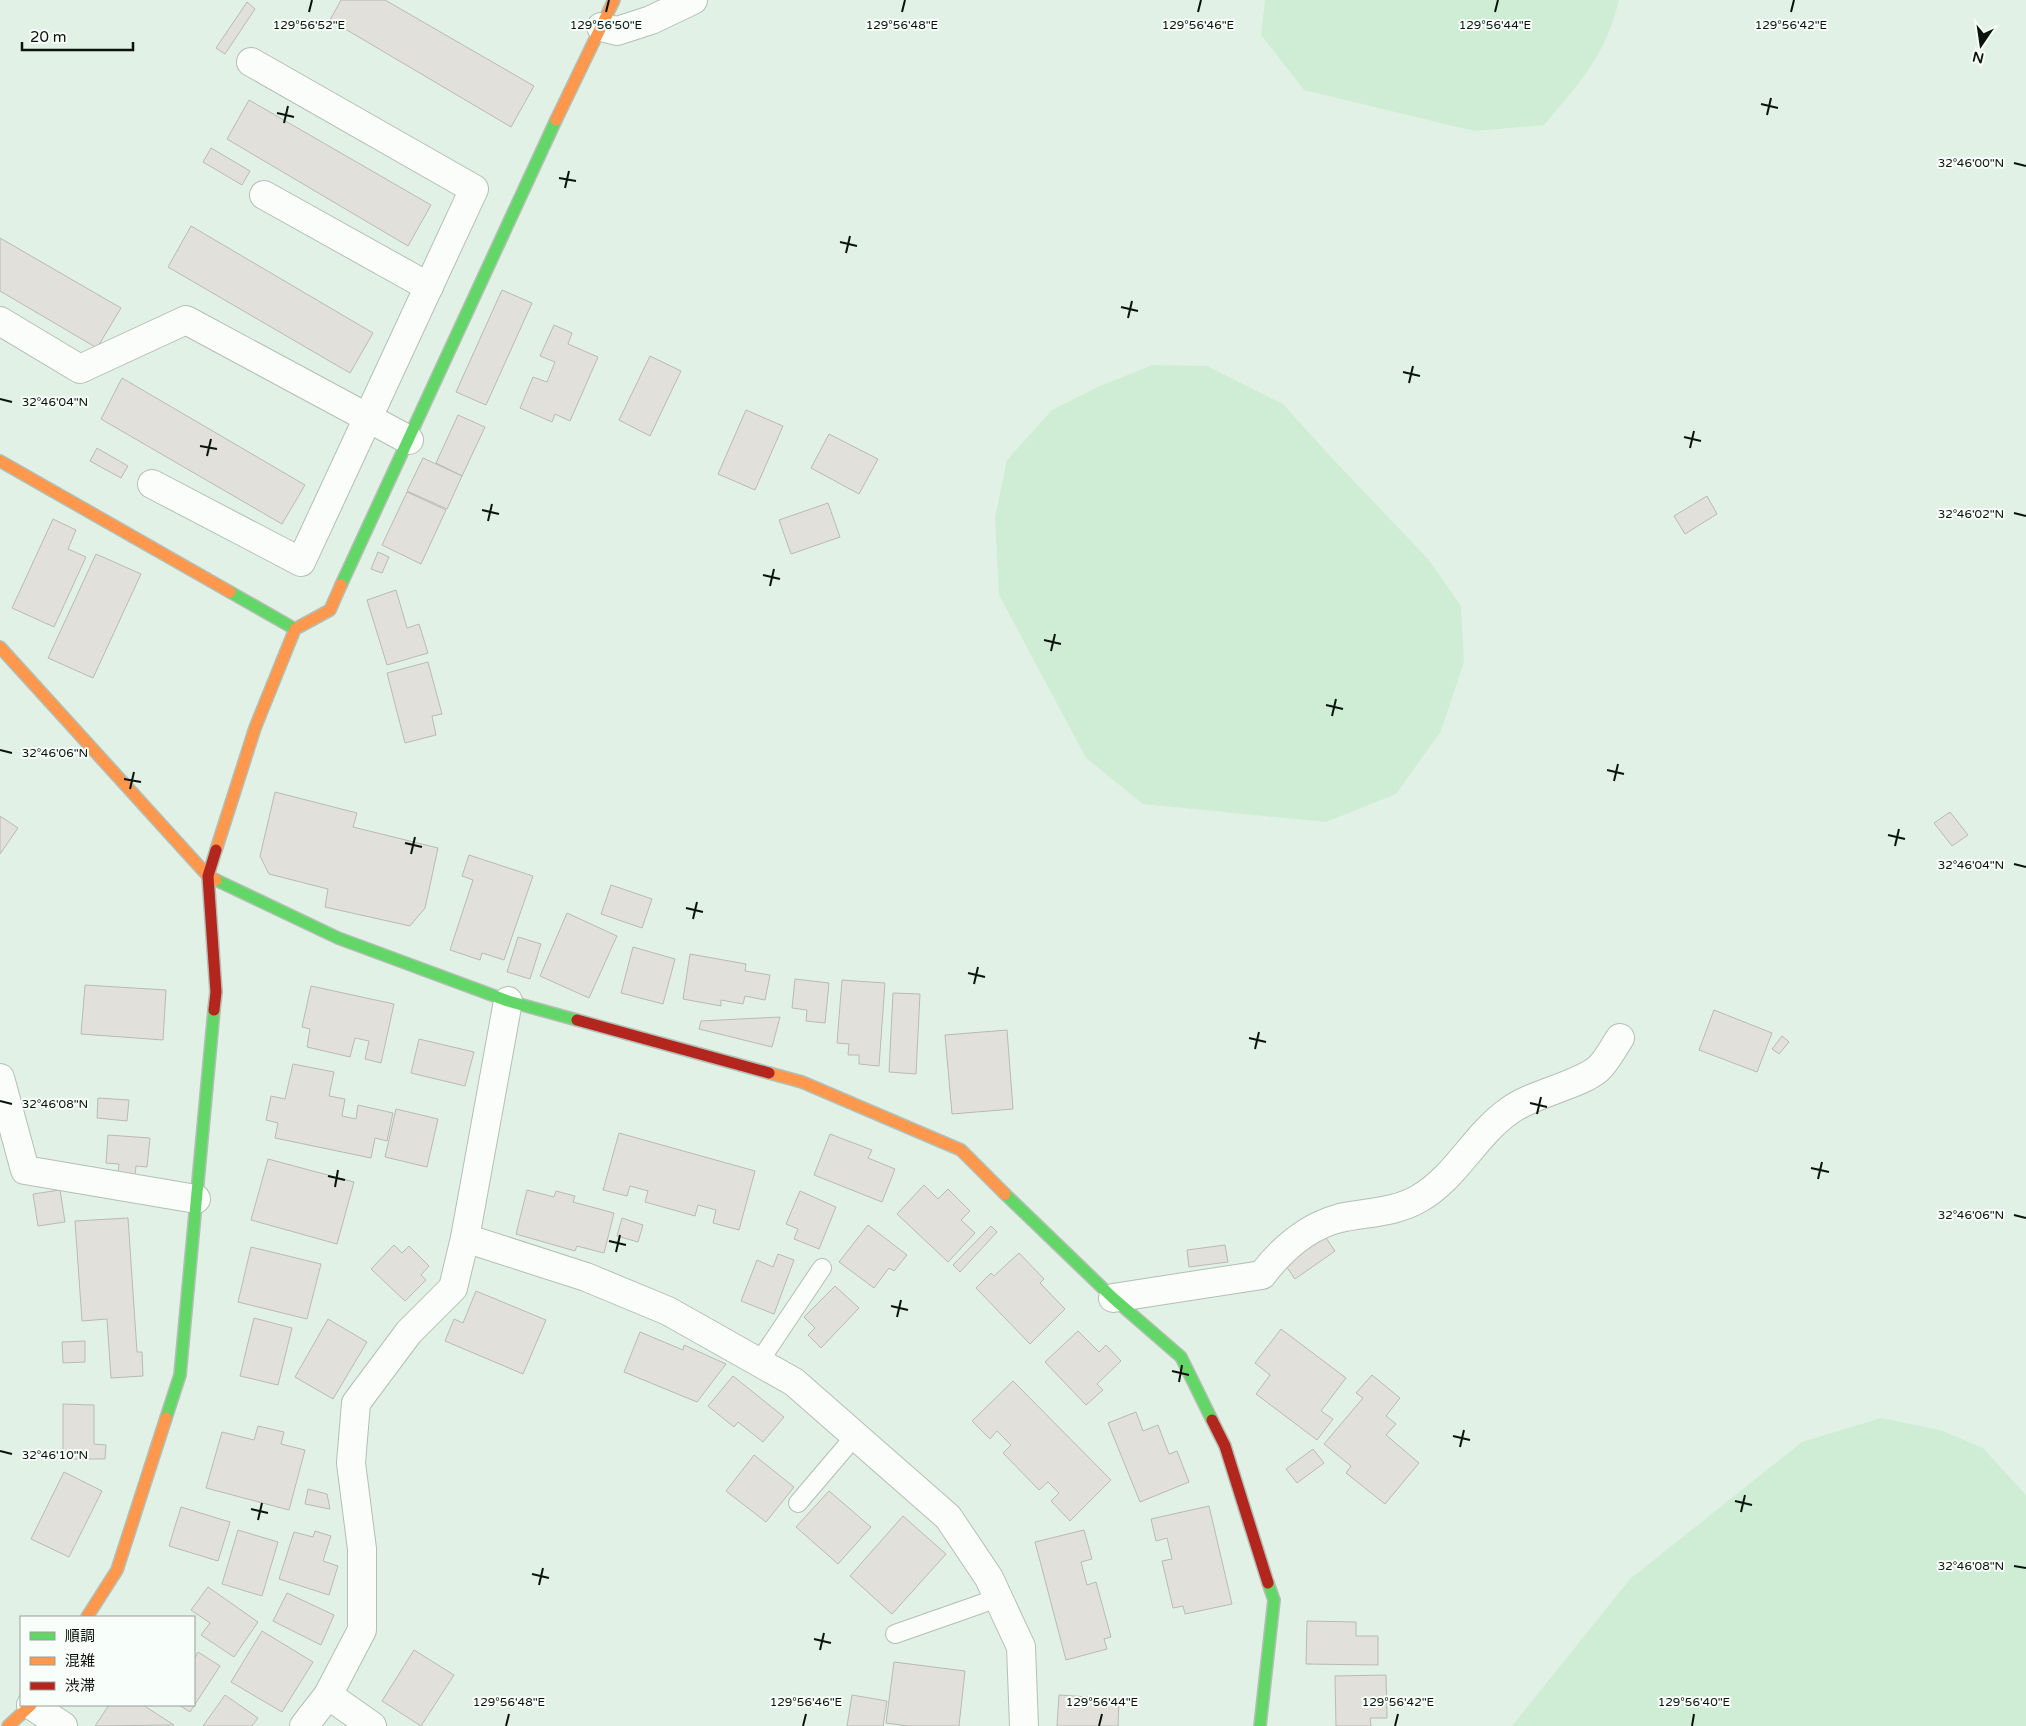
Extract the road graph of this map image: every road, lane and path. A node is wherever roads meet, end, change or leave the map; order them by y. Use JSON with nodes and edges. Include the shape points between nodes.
{"nodes":[{"id":1,"x":614,"y":0,"type":"edge"},
{"id":2,"x":693,"y":0,"type":"edge"},
{"id":3,"x":601,"y":27,"type":"junction"},
{"id":4,"x":251,"y":62,"type":"dead end"},
{"id":5,"x":264,"y":195,"type":"dead end"},
{"id":6,"x":429,"y":287,"type":"junction"},
{"id":7,"x":0,"y":321,"type":"edge"},
{"id":8,"x":369,"y":419,"type":"junction"},
{"id":9,"x":409,"y":440,"type":"junction"},
{"id":10,"x":0,"y":461,"type":"edge"},
{"id":11,"x":152,"y":484,"type":"dead end"},
{"id":12,"x":295,"y":629,"type":"junction"},
{"id":13,"x":0,"y":647,"type":"edge"},
{"id":14,"x":208,"y":876,"type":"junction"},
{"id":15,"x":508,"y":1001,"type":"junction"},
{"id":16,"x":1620,"y":1038,"type":"dead end"},
{"id":17,"x":0,"y":1078,"type":"edge"},
{"id":18,"x":196,"y":1199,"type":"junction"},
{"id":19,"x":465,"y":1238,"type":"junction"},
{"id":20,"x":822,"y":1268,"type":"dead end"},
{"id":21,"x":1113,"y":1298,"type":"junction"},
{"id":22,"x":759,"y":1362,"type":"junction"},
{"id":23,"x":855,"y":1436,"type":"junction"},
{"id":24,"x":798,"y":1504,"type":"dead end"},
{"id":25,"x":998,"y":1598,"type":"junction"},
{"id":26,"x":88,"y":1616,"type":"edge"},
{"id":27,"x":895,"y":1634,"type":"dead end"},
{"id":28,"x":328,"y":1695,"type":"junction"},
{"id":29,"x":30,"y":1706,"type":"edge"},
{"id":30,"x":33,"y":1706,"type":"edge"},
{"id":31,"x":8,"y":1726,"type":"edge"},
{"id":32,"x":63,"y":1726,"type":"edge"},
{"id":33,"x":304,"y":1726,"type":"edge"},
{"id":34,"x":372,"y":1726,"type":"edge"},
{"id":35,"x":1024,"y":1726,"type":"edge"},
{"id":36,"x":1260,"y":1726,"type":"edge"}],
"edges":[{"from":1,"to":3,"type":"street"},
{"from":2,"to":3,"type":"street","via":[[651,20],[617,30]]},
{"from":3,"to":9,"type":"street","via":[[540,152]]},
{"from":4,"to":6,"type":"street","via":[[474,189]]},
{"from":5,"to":6,"type":"street"},
{"from":6,"to":8,"type":"street"},
{"from":7,"to":8,"type":"street","via":[[80,369],[186,320]]},
{"from":8,"to":9,"type":"street"},
{"from":8,"to":11,"type":"street","via":[[301,562]]},
{"from":9,"to":12,"type":"street","via":[[330,610]]},
{"from":10,"to":12,"type":"street"},
{"from":12,"to":14,"type":"street","via":[[254,728]]},
{"from":13,"to":14,"type":"street"},
{"from":14,"to":15,"type":"street","via":[[338,938]]},
{"from":14,"to":18,"type":"street","via":[[216,992]]},
{"from":15,"to":19,"type":"street"},
{"from":15,"to":21,"type":"street","via":[[802,1082],[961,1150]]},
{"from":16,"to":21,"type":"street","via":[[1597,1069],[1521,1102],[1495,1121],[1440,1182],[1419,1199],[1397,1208],[1323,1223],[1275,1258],[1262,1275]]},
{"from":17,"to":18,"type":"street","via":[[25,1170]]},
{"from":18,"to":26,"type":"street","via":[[180,1375],[117,1570]]},
{"from":19,"to":22,"type":"street","via":[[586,1277],[668,1311]]},
{"from":19,"to":28,"type":"street","via":[[453,1288],[409,1332],[356,1403],[351,1463],[362,1548],[362,1630]]},
{"from":20,"to":22,"type":"lane"},
{"from":21,"to":36,"type":"street","via":[[1181,1357],[1225,1446],[1274,1600]]},
{"from":22,"to":23,"type":"street","via":[[794,1382]]},
{"from":23,"to":24,"type":"lane"},
{"from":23,"to":25,"type":"street","via":[[948,1517],[989,1578]]},
{"from":25,"to":27,"type":"lane"},
{"from":25,"to":35,"type":"street","via":[[1021,1646]]},
{"from":28,"to":33,"type":"street"},
{"from":28,"to":34,"type":"street"},
{"from":29,"to":31,"type":"street"},
{"from":30,"to":32,"type":"street"}]}
